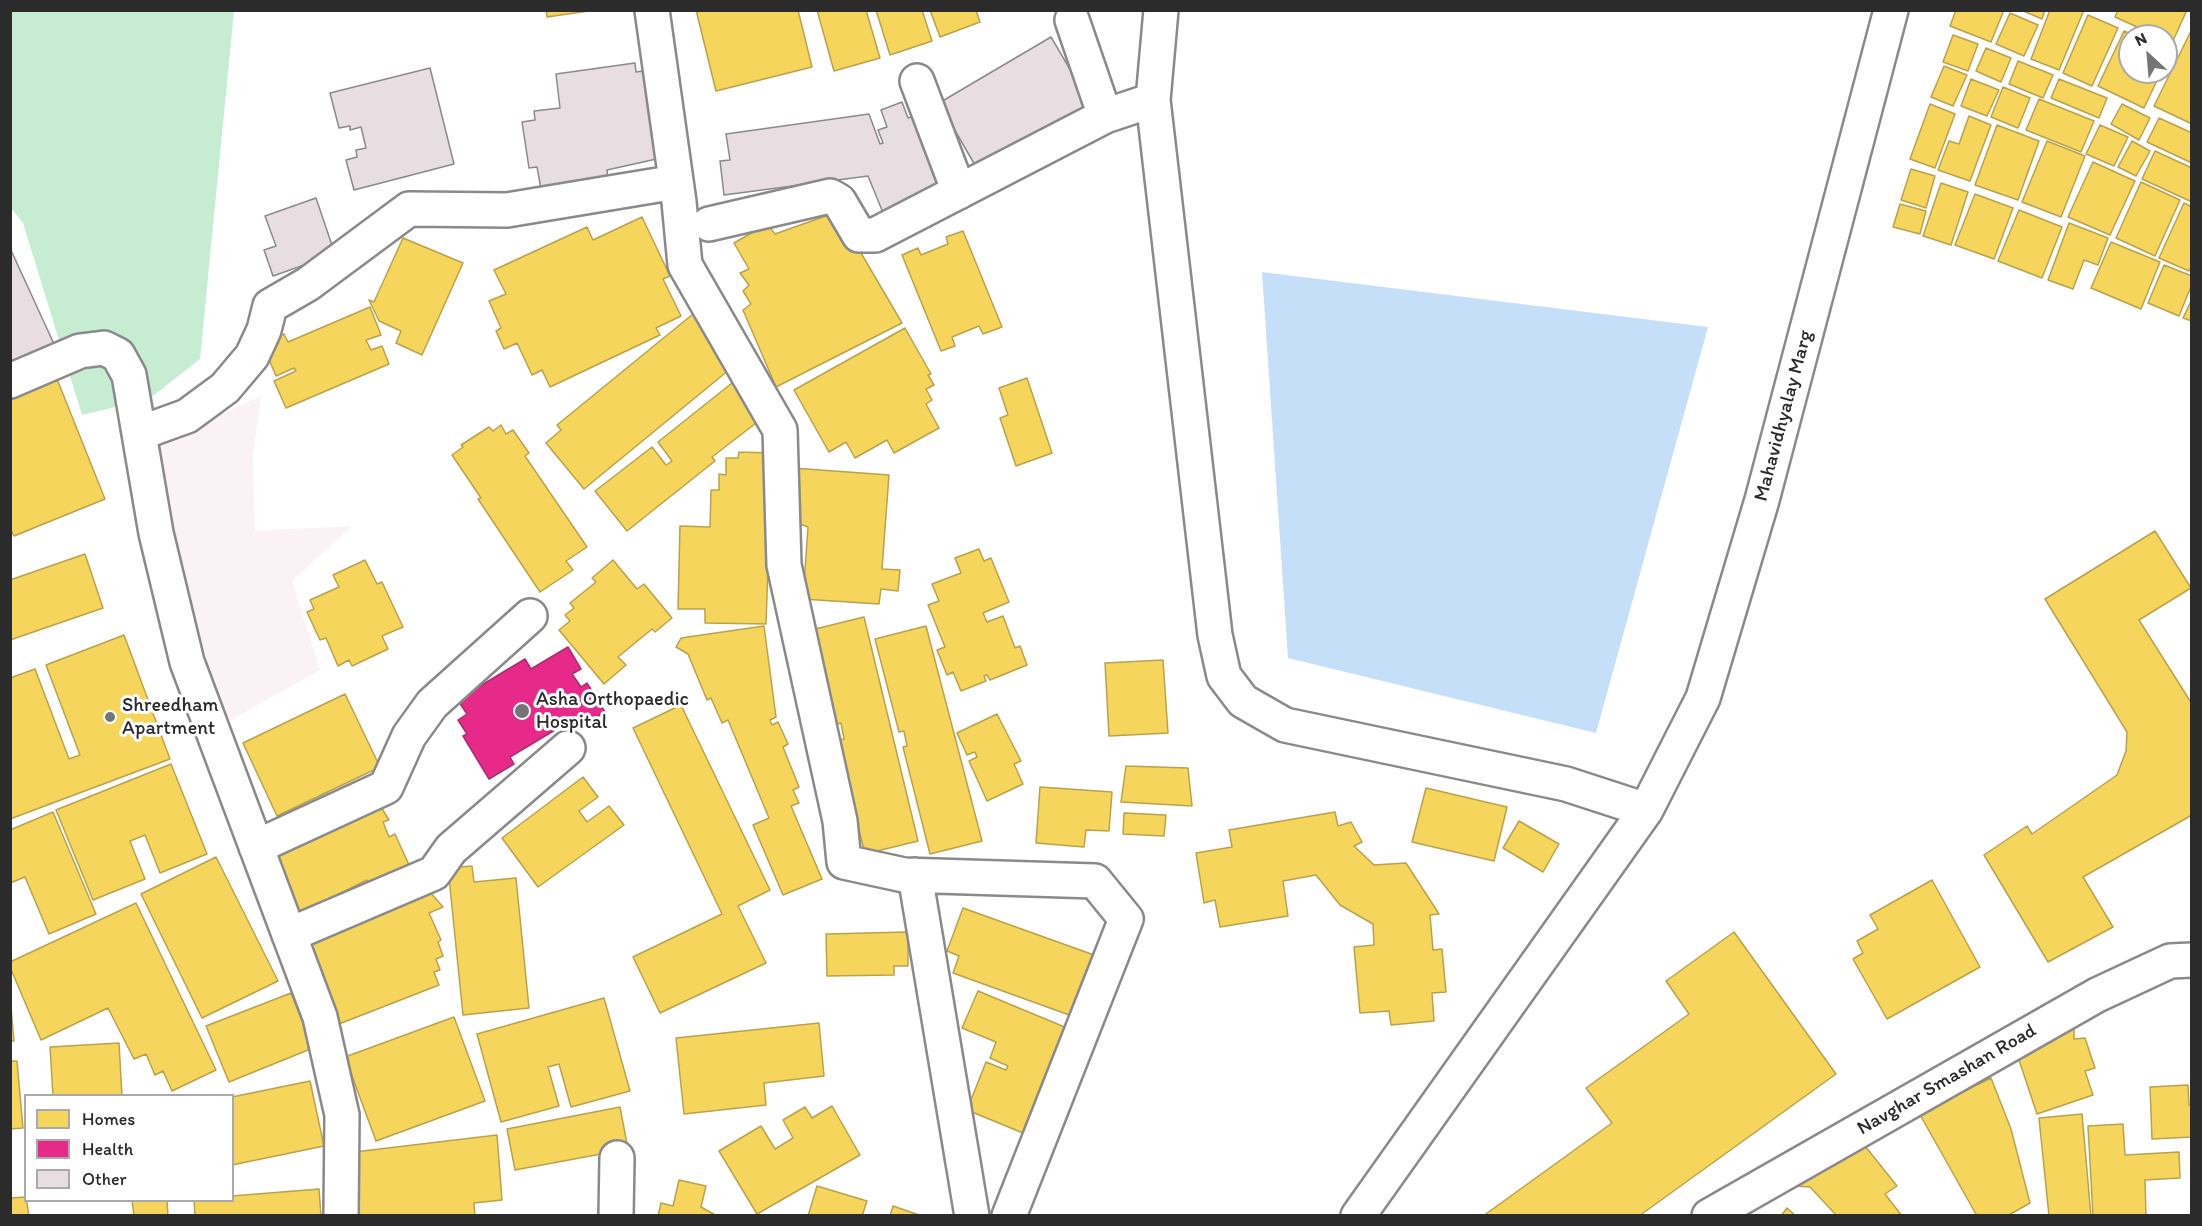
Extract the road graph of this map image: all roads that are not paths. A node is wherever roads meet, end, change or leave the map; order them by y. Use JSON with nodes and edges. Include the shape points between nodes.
{"nodes":[{"id":1,"x":652,"y":10,"type":"edge"},
{"id":2,"x":1161,"y":10,"type":"edge"},
{"id":3,"x":1891,"y":10,"type":"edge"},
{"id":4,"x":1072,"y":20,"type":"dead end"},
{"id":5,"x":917,"y":81,"type":"dead end"},
{"id":6,"x":1153,"y":100,"type":"junction"},
{"id":7,"x":1105,"y":116,"type":"junction"},
{"id":8,"x":676,"y":182,"type":"junction"},
{"id":9,"x":959,"y":192,"type":"junction"},
{"id":10,"x":709,"y":224,"type":"dead end"},
{"id":11,"x":10,"y":381,"type":"edge"},
{"id":12,"x":140,"y":433,"type":"junction"},
{"id":13,"x":530,"y":616,"type":"dead end"},
{"id":14,"x":568,"y":748,"type":"dead end"},
{"id":15,"x":1646,"y":810,"type":"junction"},
{"id":16,"x":256,"y":847,"type":"junction"},
{"id":17,"x":915,"y":875,"type":"junction"},
{"id":18,"x":289,"y":934,"type":"junction"},
{"id":19,"x":2192,"y":960,"type":"edge"},
{"id":20,"x":617,"y":1158,"type":"dead end"},
{"id":21,"x":341,"y":1215,"type":"edge"},
{"id":22,"x":616,"y":1215,"type":"edge"},
{"id":23,"x":972,"y":1215,"type":"edge"},
{"id":24,"x":1010,"y":1215,"type":"edge"},
{"id":25,"x":1358,"y":1215,"type":"edge"},
{"id":26,"x":1709,"y":1215,"type":"edge"}],
"edges":[{"from":1,"to":8,"type":"street"},
{"from":2,"to":6,"type":"street"},
{"from":3,"to":15,"type":"street","name":"Mahavidhyalay Marg","via":[[1762,500],[1703,698]]},
{"from":4,"to":7,"type":"street"},
{"from":5,"to":9,"type":"street"},
{"from":6,"to":7,"type":"street"},
{"from":6,"to":15,"type":"street","via":[[1215,635],[1224,676],[1243,701],[1285,725],[1566,784]]},
{"from":7,"to":9,"type":"street"},
{"from":8,"to":12,"type":"street","via":[[507,210],[409,209],[308,284],[270,306],[252,356],[225,388],[187,416]]},
{"from":8,"to":17,"type":"street","via":[[685,265],[780,430],[784,565],[840,821],[844,862]]},
{"from":9,"to":10,"type":"street","via":[[875,235],[859,236],[838,201],[830,196]]},
{"from":11,"to":12,"type":"street","via":[[80,351],[104,348],[118,355],[129,375]]},
{"from":12,"to":16,"type":"street","via":[[156,533],[188,662]]},
{"from":13,"to":16,"type":"street","via":[[432,704],[410,736],[386,787]]},
{"from":14,"to":18,"type":"street","via":[[451,849],[434,873]]},
{"from":15,"to":25,"type":"street","name":"Mahavidhyalay Marg"},
{"from":16,"to":18,"type":"street"},
{"from":17,"to":23,"type":"street"},
{"from":17,"to":24,"type":"street","via":[[1095,881],[1126,919]]},
{"from":18,"to":21,"type":"street","via":[[320,1017],[342,1115]]},
{"from":19,"to":26,"type":"street","name":"Navghar Smashan Road","via":[[2170,961],[2097,995]]},
{"from":20,"to":22,"type":"street"}]}
